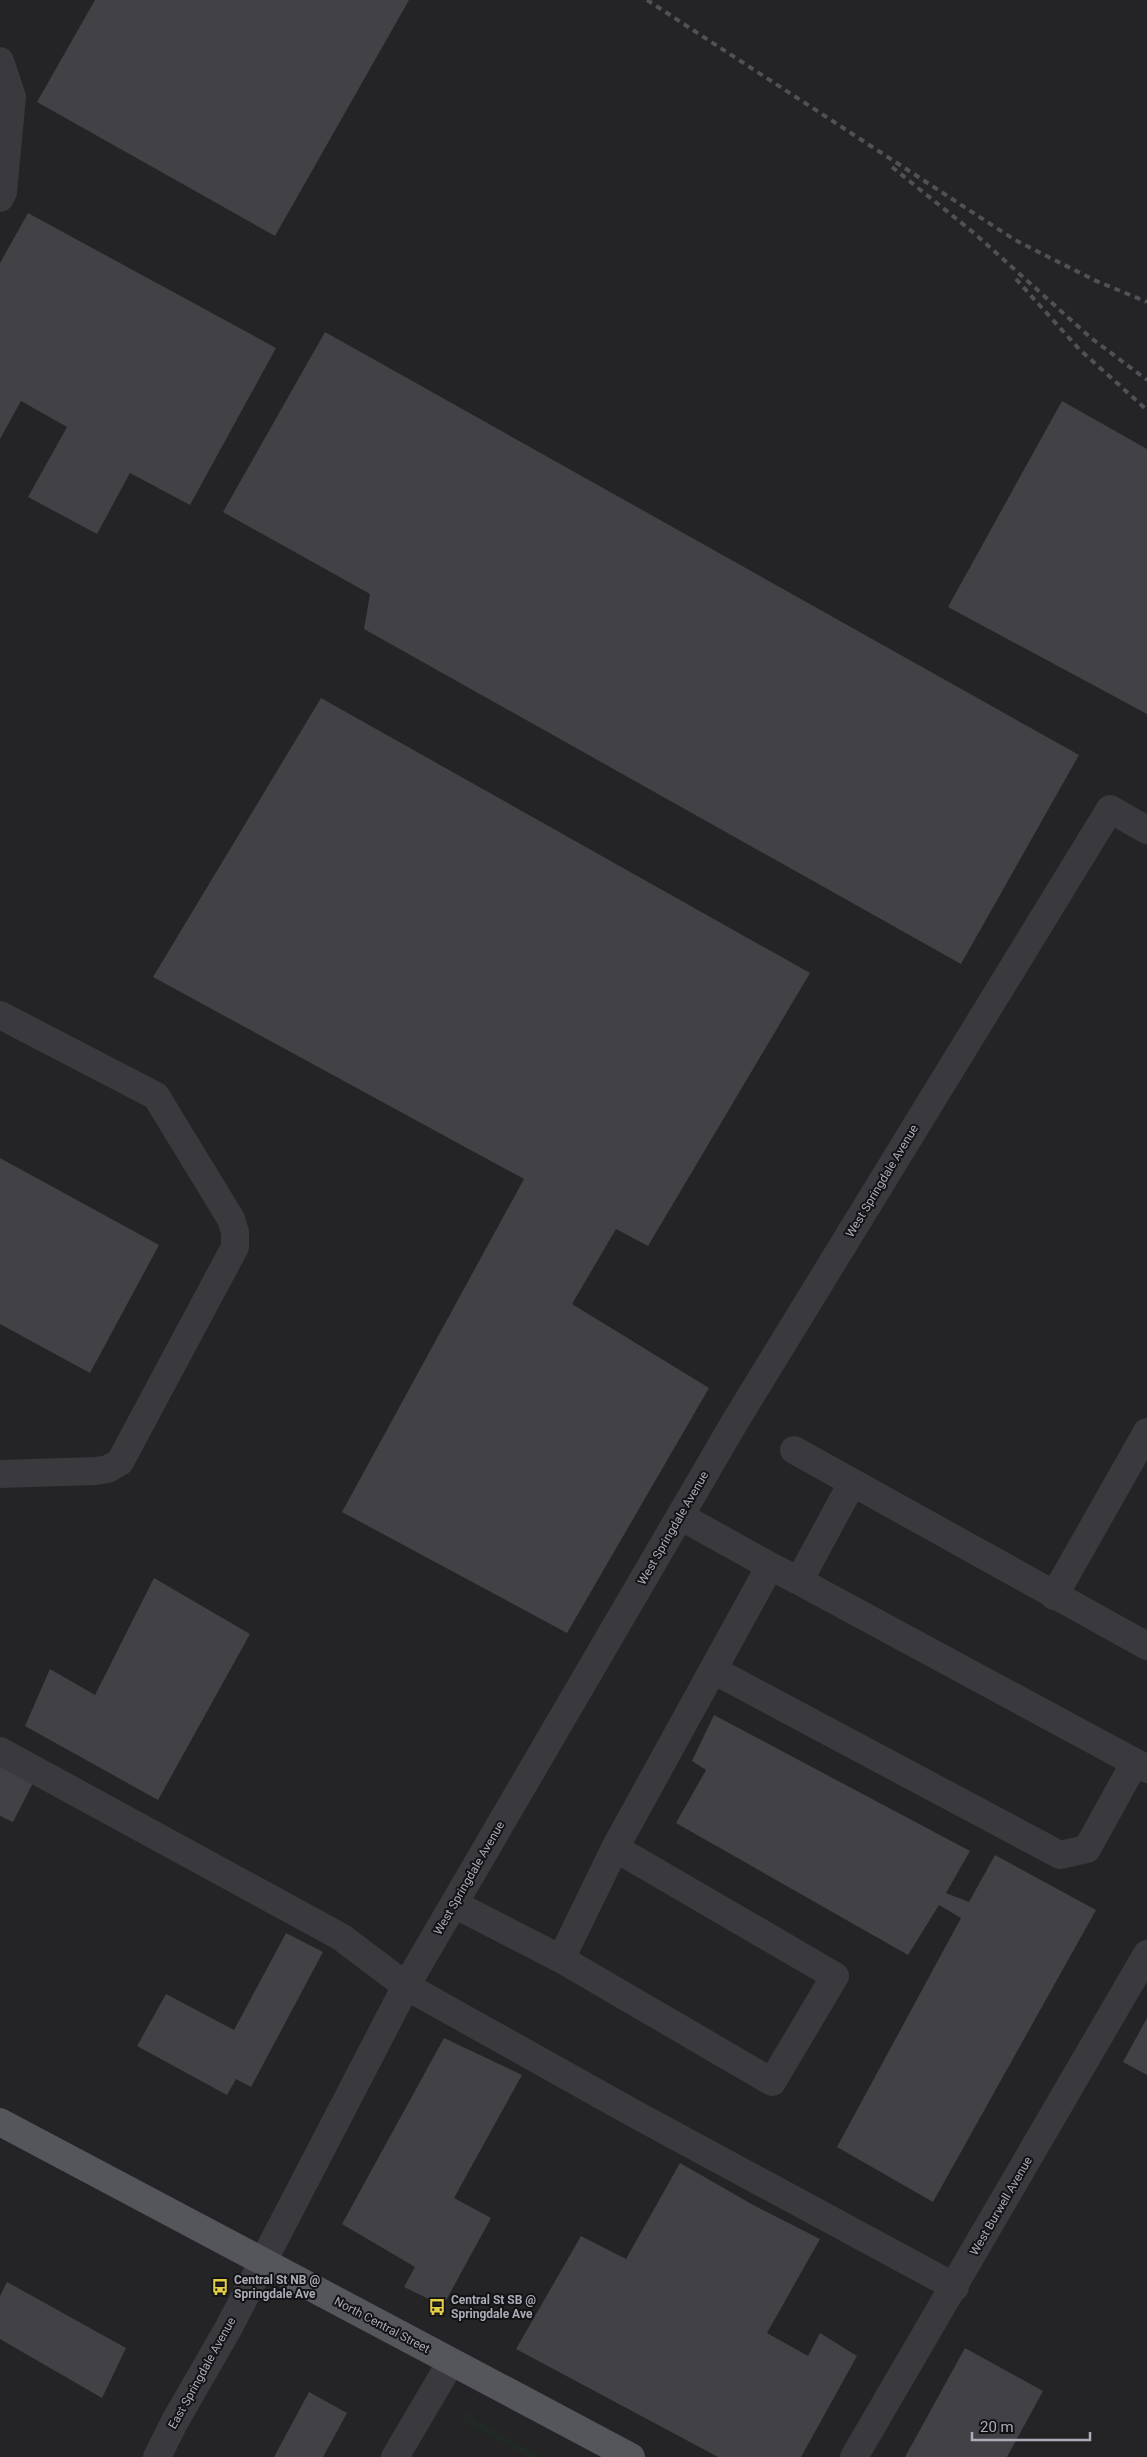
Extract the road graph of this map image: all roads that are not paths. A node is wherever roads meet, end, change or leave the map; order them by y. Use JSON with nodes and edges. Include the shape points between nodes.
{"nodes":[{"id":1,"x":0,"y":61,"type":"edge"},
{"id":2,"x":0,"y":198,"type":"edge"},
{"id":3,"x":1147,"y":830,"type":"edge"},
{"id":4,"x":0,"y":1015,"type":"edge"},
{"id":5,"x":1147,"y":1432,"type":"edge"},
{"id":6,"x":794,"y":1450,"type":"dead end"},
{"id":7,"x":0,"y":1474,"type":"edge"},
{"id":8,"x":852,"y":1483,"type":"junction"},
{"id":9,"x":680,"y":1516,"type":"junction"},
{"id":10,"x":770,"y":1566,"type":"junction"},
{"id":11,"x":799,"y":1581,"type":"junction"},
{"id":12,"x":1054,"y":1596,"type":"junction"},
{"id":13,"x":1147,"y":1646,"type":"edge"},
{"id":14,"x":713,"y":1670,"type":"junction"},
{"id":15,"x":0,"y":1751,"type":"edge"},
{"id":16,"x":1141,"y":1765,"type":"edge"},
{"id":17,"x":615,"y":1848,"type":"junction"},
{"id":18,"x":454,"y":1904,"type":"junction"},
{"id":19,"x":1147,"y":1954,"type":"edge"},
{"id":20,"x":561,"y":1959,"type":"junction"},
{"id":21,"x":406,"y":1986,"type":"junction"},
{"id":22,"x":0,"y":2122,"type":"edge"},
{"id":23,"x":262,"y":2262,"type":"junction"},
{"id":24,"x":955,"y":2287,"type":"junction"},
{"id":25,"x":451,"y":2362,"type":"junction"},
{"id":26,"x":157,"y":2457,"type":"edge"},
{"id":27,"x":395,"y":2457,"type":"edge"},
{"id":28,"x":632,"y":2457,"type":"edge"},
{"id":29,"x":854,"y":2457,"type":"edge"}],
"edges":[{"from":1,"to":2,"type":"street","via":[[12,97],[4,192]]},
{"from":3,"to":9,"type":"street","name":"West Springdale Avenue","via":[[1110,809]]},
{"from":4,"to":7,"type":"street","via":[[156,1096],[231,1219],[235,1232],[234,1247],[120,1462],[96,1471]]},
{"from":5,"to":12,"type":"street"},
{"from":6,"to":8,"type":"street"},
{"from":8,"to":11,"type":"street"},
{"from":8,"to":12,"type":"street"},
{"from":9,"to":10,"type":"street"},
{"from":9,"to":18,"type":"street","name":"West Springdale Avenue"},
{"from":10,"to":11,"type":"street"},
{"from":10,"to":14,"type":"street"},
{"from":11,"to":16,"type":"street"},
{"from":12,"to":13,"type":"street"},
{"from":14,"to":16,"type":"street","via":[[1060,1855],[1087,1849]]},
{"from":14,"to":17,"type":"street"},
{"from":15,"to":21,"type":"street","via":[[341,1938]]},
{"from":17,"to":20,"type":"street"},
{"from":17,"to":20,"type":"street","via":[[835,1976],[772,2082]]},
{"from":18,"to":20,"type":"street"},
{"from":18,"to":21,"type":"street","name":"West Springdale Avenue"},
{"from":19,"to":24,"type":"street","name":"West Burwell Avenue"},
{"from":21,"to":23,"type":"street","name":"West Springdale Avenue"},
{"from":21,"to":24,"type":"street"},
{"from":22,"to":23,"type":"main road","name":"North Central Street"},
{"from":23,"to":25,"type":"main road","name":"North Central Street"},
{"from":23,"to":26,"type":"street","name":"East Springdale Avenue"},
{"from":24,"to":29,"type":"street","name":"West Burwell Avenue"},
{"from":25,"to":27,"type":"street"},
{"from":25,"to":28,"type":"main road","name":"North Central Street"}]}
